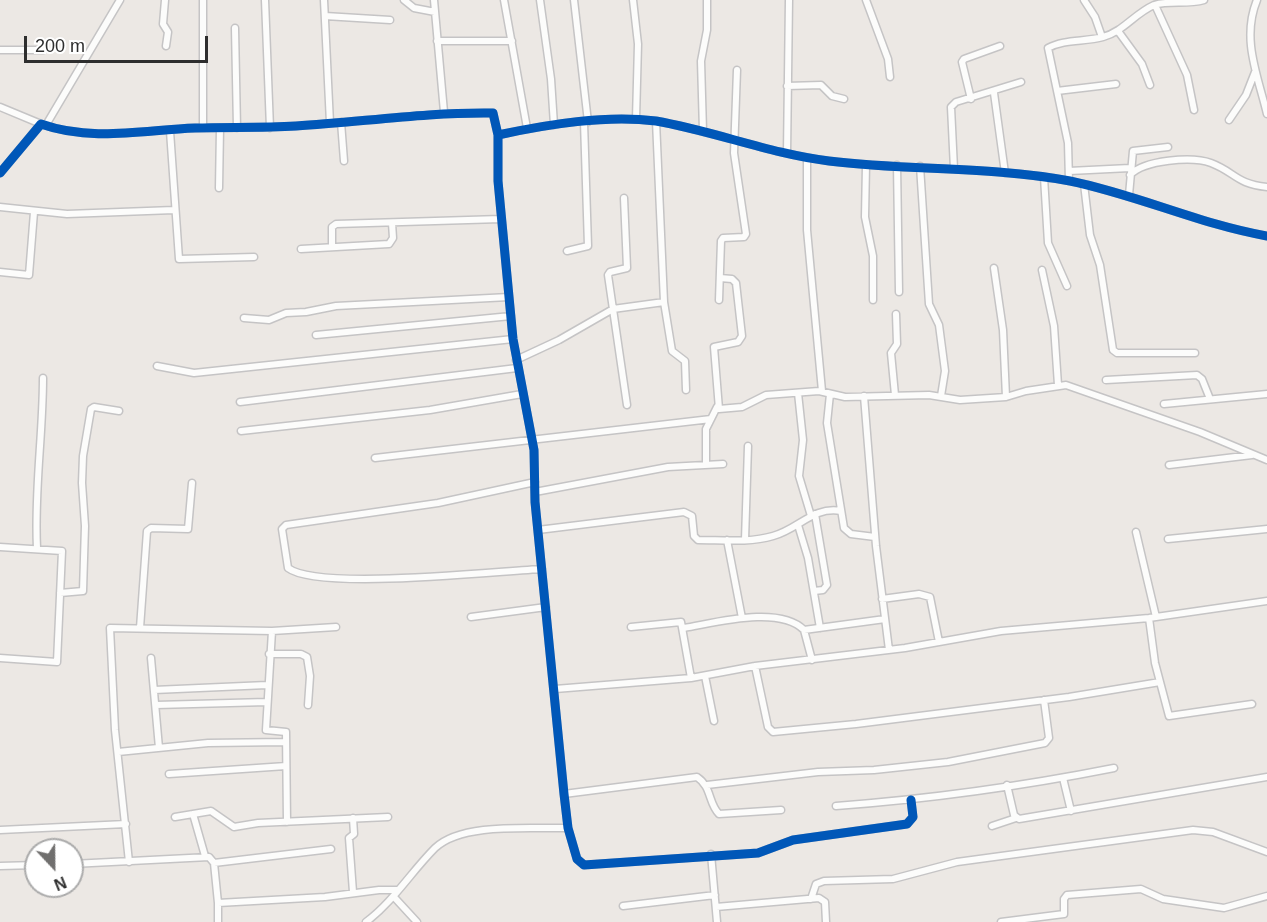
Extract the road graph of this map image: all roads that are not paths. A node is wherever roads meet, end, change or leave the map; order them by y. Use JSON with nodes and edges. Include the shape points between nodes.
{"nodes":[{"id":1,"x":120,"y":0,"type":"edge"},
{"id":2,"x":165,"y":0,"type":"edge"},
{"id":3,"x":203,"y":0,"type":"edge"},
{"id":4,"x":265,"y":0,"type":"edge"},
{"id":5,"x":324,"y":0,"type":"edge"},
{"id":6,"x":404,"y":0,"type":"edge"},
{"id":7,"x":434,"y":0,"type":"edge"},
{"id":8,"x":504,"y":0,"type":"edge"},
{"id":9,"x":540,"y":0,"type":"edge"},
{"id":10,"x":574,"y":0,"type":"edge"},
{"id":11,"x":633,"y":0,"type":"edge"},
{"id":12,"x":707,"y":0,"type":"edge"},
{"id":13,"x":789,"y":0,"type":"edge"},
{"id":14,"x":866,"y":0,"type":"edge"},
{"id":15,"x":1084,"y":0,"type":"edge"},
{"id":16,"x":1204,"y":0,"type":"edge"},
{"id":17,"x":1257,"y":0,"type":"edge"},
{"id":18,"x":1155,"y":5,"type":"junction"},
{"id":19,"x":435,"y":12,"type":"junction"},
{"id":20,"x":325,"y":16,"type":"junction"},
{"id":21,"x":390,"y":20,"type":"dead end"},
{"id":22,"x":235,"y":28,"type":"dead end"},
{"id":23,"x":1118,"y":31,"type":"junction"},
{"id":24,"x":1102,"y":37,"type":"junction"},
{"id":25,"x":436,"y":41,"type":"junction"},
{"id":26,"x":512,"y":41,"type":"junction"},
{"id":27,"x":166,"y":46,"type":"dead end"},
{"id":28,"x":1000,"y":46,"type":"dead end"},
{"id":29,"x":0,"y":50,"type":"edge"},
{"id":30,"x":43,"y":50,"type":"dead end"},
{"id":31,"x":737,"y":70,"type":"dead end"},
{"id":32,"x":1256,"y":71,"type":"junction"},
{"id":33,"x":890,"y":77,"type":"dead end"},
{"id":34,"x":1021,"y":82,"type":"dead end"},
{"id":35,"x":1116,"y":84,"type":"dead end"},
{"id":36,"x":1150,"y":85,"type":"dead end"},
{"id":37,"x":788,"y":86,"type":"junction"},
{"id":38,"x":1057,"y":91,"type":"junction"},
{"id":39,"x":994,"y":93,"type":"junction"},
{"id":40,"x":844,"y":99,"type":"dead end"},
{"id":41,"x":971,"y":99,"type":"junction"},
{"id":42,"x":0,"y":107,"type":"edge"},
{"id":43,"x":1194,"y":110,"type":"dead end"},
{"id":44,"x":444,"y":112,"type":"junction"},
{"id":45,"x":1267,"y":114,"type":"edge"},
{"id":46,"x":636,"y":119,"type":"junction"},
{"id":47,"x":1229,"y":120,"type":"dead end"},
{"id":48,"x":656,"y":121,"type":"junction"},
{"id":49,"x":341,"y":122,"type":"junction"},
{"id":50,"x":586,"y":122,"type":"junction"},
{"id":51,"x":330,"y":123,"type":"junction"},
{"id":52,"x":43,"y":125,"type":"junction"},
{"id":53,"x":554,"y":125,"type":"junction"},
{"id":54,"x":203,"y":128,"type":"junction"},
{"id":55,"x":219,"y":128,"type":"junction"},
{"id":56,"x":237,"y":128,"type":"junction"},
{"id":57,"x":270,"y":128,"type":"junction"},
{"id":58,"x":527,"y":129,"type":"junction"},
{"id":59,"x":170,"y":130,"type":"junction"},
{"id":60,"x":703,"y":130,"type":"junction"},
{"id":61,"x":498,"y":135,"type":"junction"},
{"id":62,"x":733,"y":138,"type":"junction"},
{"id":63,"x":1168,"y":147,"type":"dead end"},
{"id":64,"x":787,"y":153,"type":"junction"},
{"id":65,"x":807,"y":158,"type":"junction"},
{"id":66,"x":344,"y":161,"type":"dead end"},
{"id":67,"x":866,"y":165,"type":"junction"},
{"id":68,"x":897,"y":165,"type":"junction"},
{"id":69,"x":920,"y":166,"type":"junction"},
{"id":70,"x":954,"y":169,"type":"junction"},
{"id":71,"x":1069,"y":171,"type":"junction"},
{"id":72,"x":1130,"y":171,"type":"junction"},
{"id":73,"x":0,"y":173,"type":"edge"},
{"id":74,"x":1005,"y":173,"type":"junction"},
{"id":75,"x":1044,"y":177,"type":"junction"},
{"id":76,"x":1069,"y":181,"type":"junction"},
{"id":77,"x":1084,"y":184,"type":"junction"},
{"id":78,"x":1267,"y":187,"type":"edge"},
{"id":79,"x":219,"y":188,"type":"dead end"},
{"id":80,"x":1129,"y":195,"type":"junction"},
{"id":81,"x":624,"y":198,"type":"dead end"},
{"id":82,"x":0,"y":207,"type":"edge"},
{"id":83,"x":174,"y":210,"type":"junction"},
{"id":84,"x":34,"y":212,"type":"junction"},
{"id":85,"x":501,"y":219,"type":"junction"},
{"id":86,"x":392,"y":223,"type":"junction"},
{"id":87,"x":1267,"y":236,"type":"edge"},
{"id":88,"x":332,"y":247,"type":"junction"},
{"id":89,"x":301,"y":249,"type":"dead end"},
{"id":90,"x":567,"y":251,"type":"dead end"},
{"id":91,"x":254,"y":257,"type":"dead end"},
{"id":92,"x":994,"y":268,"type":"dead end"},
{"id":93,"x":1042,"y":270,"type":"dead end"},
{"id":94,"x":0,"y":272,"type":"edge"},
{"id":95,"x":720,"y":278,"type":"junction"},
{"id":96,"x":1067,"y":286,"type":"dead end"},
{"id":97,"x":899,"y":292,"type":"dead end"},
{"id":98,"x":509,"y":297,"type":"junction"},
{"id":99,"x":719,"y":300,"type":"dead end"},
{"id":100,"x":873,"y":300,"type":"dead end"},
{"id":101,"x":664,"y":302,"type":"junction"},
{"id":102,"x":613,"y":309,"type":"junction"},
{"id":103,"x":896,"y":314,"type":"dead end"},
{"id":104,"x":511,"y":316,"type":"junction"},
{"id":105,"x":244,"y":318,"type":"dead end"},
{"id":106,"x":315,"y":335,"type":"dead end"},
{"id":107,"x":513,"y":339,"type":"junction"},
{"id":108,"x":1195,"y":353,"type":"dead end"},
{"id":109,"x":516,"y":360,"type":"junction"},
{"id":110,"x":157,"y":366,"type":"dead end"},
{"id":111,"x":518,"y":368,"type":"junction"},
{"id":112,"x":43,"y":378,"type":"dead end"},
{"id":113,"x":1106,"y":380,"type":"dead end"},
{"id":114,"x":1058,"y":385,"type":"junction"},
{"id":115,"x":686,"y":390,"type":"dead end"},
{"id":116,"x":822,"y":391,"type":"junction"},
{"id":117,"x":798,"y":393,"type":"junction"},
{"id":118,"x":522,"y":394,"type":"junction"},
{"id":119,"x":830,"y":394,"type":"junction"},
{"id":120,"x":1267,"y":394,"type":"edge"},
{"id":121,"x":895,"y":395,"type":"junction"},
{"id":122,"x":864,"y":396,"type":"junction"},
{"id":123,"x":940,"y":396,"type":"junction"},
{"id":124,"x":1006,"y":397,"type":"junction"},
{"id":125,"x":1210,"y":399,"type":"junction"},
{"id":126,"x":240,"y":402,"type":"dead end"},
{"id":127,"x":1164,"y":404,"type":"dead end"},
{"id":128,"x":627,"y":405,"type":"dead end"},
{"id":129,"x":717,"y":407,"type":"junction"},
{"id":130,"x":119,"y":411,"type":"dead end"},
{"id":131,"x":711,"y":419,"type":"junction"},
{"id":132,"x":241,"y":431,"type":"dead end"},
{"id":133,"x":531,"y":438,"type":"junction"},
{"id":134,"x":748,"y":446,"type":"dead end"},
{"id":135,"x":1252,"y":454,"type":"junction"},
{"id":136,"x":375,"y":458,"type":"dead end"},
{"id":137,"x":1267,"y":460,"type":"edge"},
{"id":138,"x":723,"y":464,"type":"dead end"},
{"id":139,"x":706,"y":465,"type":"junction"},
{"id":140,"x":1169,"y":465,"type":"dead end"},
{"id":141,"x":535,"y":482,"type":"junction"},
{"id":142,"x":192,"y":483,"type":"dead end"},
{"id":143,"x":535,"y":492,"type":"junction"},
{"id":144,"x":841,"y":511,"type":"junction"},
{"id":145,"x":813,"y":515,"type":"junction"},
{"id":146,"x":798,"y":525,"type":"junction"},
{"id":147,"x":1267,"y":529,"type":"edge"},
{"id":148,"x":538,"y":530,"type":"junction"},
{"id":149,"x":1136,"y":532,"type":"dead end"},
{"id":150,"x":875,"y":537,"type":"junction"},
{"id":151,"x":1167,"y":539,"type":"dead end"},
{"id":152,"x":727,"y":540,"type":"junction"},
{"id":153,"x":745,"y":540,"type":"junction"},
{"id":154,"x":0,"y":547,"type":"edge"},
{"id":155,"x":37,"y":548,"type":"junction"},
{"id":156,"x":542,"y":569,"type":"junction"},
{"id":157,"x":814,"y":591,"type":"junction"},
{"id":158,"x":60,"y":593,"type":"junction"},
{"id":159,"x":882,"y":598,"type":"junction"},
{"id":160,"x":1267,"y":601,"type":"edge"},
{"id":161,"x":546,"y":607,"type":"junction"},
{"id":162,"x":471,"y":617,"type":"dead end"},
{"id":163,"x":742,"y":618,"type":"junction"},
{"id":164,"x":1152,"y":618,"type":"junction"},
{"id":165,"x":885,"y":620,"type":"junction"},
{"id":166,"x":336,"y":627,"type":"dead end"},
{"id":167,"x":631,"y":627,"type":"dead end"},
{"id":168,"x":140,"y":628,"type":"junction"},
{"id":169,"x":684,"y":628,"type":"junction"},
{"id":170,"x":820,"y":628,"type":"junction"},
{"id":171,"x":804,"y":630,"type":"junction"},
{"id":172,"x":272,"y":631,"type":"junction"},
{"id":173,"x":939,"y":642,"type":"junction"},
{"id":174,"x":889,"y":650,"type":"junction"},
{"id":175,"x":269,"y":654,"type":"junction"},
{"id":176,"x":0,"y":658,"type":"edge"},
{"id":177,"x":151,"y":658,"type":"dead end"},
{"id":178,"x":812,"y":660,"type":"junction"},
{"id":179,"x":756,"y":666,"type":"junction"},
{"id":180,"x":705,"y":676,"type":"junction"},
{"id":181,"x":691,"y":678,"type":"junction"},
{"id":182,"x":1160,"y":682,"type":"junction"},
{"id":183,"x":267,"y":685,"type":"junction"},
{"id":184,"x":555,"y":689,"type":"junction"},
{"id":185,"x":154,"y":690,"type":"junction"},
{"id":186,"x":1044,"y":700,"type":"junction"},
{"id":187,"x":267,"y":702,"type":"junction"},
{"id":188,"x":1252,"y":704,"type":"dead end"},
{"id":189,"x":156,"y":705,"type":"junction"},
{"id":190,"x":308,"y":705,"type":"dead end"},
{"id":191,"x":714,"y":721,"type":"dead end"},
{"id":192,"x":286,"y":742,"type":"junction"},
{"id":193,"x":159,"y":748,"type":"junction"},
{"id":194,"x":118,"y":752,"type":"junction"},
{"id":195,"x":286,"y":765,"type":"junction"},
{"id":196,"x":1114,"y":768,"type":"dead end"},
{"id":197,"x":169,"y":774,"type":"dead end"},
{"id":198,"x":1267,"y":777,"type":"edge"},
{"id":199,"x":1063,"y":778,"type":"junction"},
{"id":200,"x":707,"y":785,"type":"junction"},
{"id":201,"x":1007,"y":785,"type":"junction"},
{"id":202,"x":564,"y":794,"type":"junction"},
{"id":203,"x":911,"y":800,"type":"junction"},
{"id":204,"x":836,"y":806,"type":"dead end"},
{"id":205,"x":781,"y":810,"type":"dead end"},
{"id":206,"x":1071,"y":811,"type":"junction"},
{"id":207,"x":193,"y":814,"type":"junction"},
{"id":208,"x":175,"y":817,"type":"dead end"},
{"id":209,"x":388,"y":817,"type":"dead end"},
{"id":210,"x":353,"y":818,"type":"junction"},
{"id":211,"x":1016,"y":818,"type":"junction"},
{"id":212,"x":287,"y":822,"type":"junction"},
{"id":213,"x":126,"y":824,"type":"junction"},
{"id":214,"x":992,"y":826,"type":"dead end"},
{"id":215,"x":568,"y":828,"type":"junction"},
{"id":216,"x":0,"y":830,"type":"edge"},
{"id":217,"x":331,"y":849,"type":"dead end"},
{"id":218,"x":1267,"y":852,"type":"edge"},
{"id":219,"x":711,"y":854,"type":"junction"},
{"id":220,"x":205,"y":856,"type":"junction"},
{"id":221,"x":129,"y":862,"type":"junction"},
{"id":222,"x":214,"y":863,"type":"junction"},
{"id":223,"x":84,"y":864,"type":"edge"},
{"id":224,"x":24,"y":865,"type":"edge"},
{"id":225,"x":0,"y":866,"type":"edge"},
{"id":226,"x":398,"y":890,"type":"junction"},
{"id":227,"x":353,"y":892,"type":"junction"},
{"id":228,"x":715,"y":895,"type":"junction"},
{"id":229,"x":1267,"y":896,"type":"edge"},
{"id":230,"x":393,"y":897,"type":"junction"},
{"id":231,"x":811,"y":899,"type":"junction"},
{"id":232,"x":218,"y":903,"type":"junction"},
{"id":233,"x":623,"y":906,"type":"dead end"},
{"id":234,"x":716,"y":907,"type":"junction"},
{"id":235,"x":218,"y":922,"type":"edge"},
{"id":236,"x":366,"y":922,"type":"edge"},
{"id":237,"x":417,"y":922,"type":"edge"},
{"id":238,"x":717,"y":922,"type":"edge"},
{"id":239,"x":826,"y":922,"type":"edge"},
{"id":240,"x":1001,"y":922,"type":"edge"}],
"edges":[{"from":1,"to":52,"type":"street"},
{"from":2,"to":27,"type":"street"},
{"from":3,"to":54,"type":"street"},
{"from":4,"to":57,"type":"street"},
{"from":5,"to":20,"type":"street"},
{"from":6,"to":19,"type":"street","via":[[414,8]]},
{"from":7,"to":19,"type":"street"},
{"from":8,"to":26,"type":"street"},
{"from":9,"to":53,"type":"street"},
{"from":10,"to":50,"type":"street"},
{"from":11,"to":46,"type":"street","via":[[638,44]]},
{"from":12,"to":60,"type":"street","via":[[701,61]]},
{"from":13,"to":37,"type":"street"},
{"from":14,"to":33,"type":"street","via":[[888,59]]},
{"from":15,"to":24,"type":"street"},
{"from":16,"to":18,"type":"street"},
{"from":17,"to":32,"type":"street","via":[[1249,32]]},
{"from":18,"to":23,"type":"street"},
{"from":18,"to":43,"type":"street","via":[[1190,82]]},
{"from":19,"to":25,"type":"street"},
{"from":20,"to":21,"type":"street"},
{"from":20,"to":51,"type":"street"},
{"from":22,"to":56,"type":"street"},
{"from":23,"to":24,"type":"street"},
{"from":23,"to":36,"type":"street","via":[[1142,64]]},
{"from":24,"to":38,"type":"street","via":[[1048,48]]},
{"from":25,"to":26,"type":"street"},
{"from":25,"to":44,"type":"street"},
{"from":26,"to":58,"type":"street"},
{"from":28,"to":41,"type":"street","via":[[964,59]]},
{"from":29,"to":30,"type":"street"},
{"from":31,"to":62,"type":"street"},
{"from":32,"to":45,"type":"street"},
{"from":32,"to":47,"type":"street"},
{"from":34,"to":39,"type":"street"},
{"from":35,"to":38,"type":"street"},
{"from":37,"to":40,"type":"street","via":[[816,84],[832,96]]},
{"from":37,"to":64,"type":"street"},
{"from":38,"to":71,"type":"street","via":[[1068,143]]},
{"from":39,"to":41,"type":"street"},
{"from":39,"to":74,"type":"street"},
{"from":41,"to":70,"type":"street","via":[[951,106]]},
{"from":42,"to":52,"type":"street"},
{"from":44,"to":49,"type":"street"},
{"from":44,"to":61,"type":"street","via":[[493,113]]},
{"from":46,"to":48,"type":"street"},
{"from":46,"to":50,"type":"street"},
{"from":48,"to":60,"type":"street"},
{"from":48,"to":101,"type":"street"},
{"from":49,"to":51,"type":"street"},
{"from":49,"to":66,"type":"street"},
{"from":50,"to":53,"type":"street"},
{"from":50,"to":90,"type":"street","via":[[588,244],[585,249]]},
{"from":51,"to":57,"type":"street"},
{"from":52,"to":59,"type":"street","via":[[98,134]]},
{"from":52,"to":73,"type":"street"},
{"from":53,"to":58,"type":"street"},
{"from":54,"to":55,"type":"street"},
{"from":54,"to":59,"type":"street"},
{"from":55,"to":56,"type":"street"},
{"from":55,"to":79,"type":"street"},
{"from":56,"to":57,"type":"street"},
{"from":58,"to":61,"type":"street"},
{"from":59,"to":83,"type":"street"},
{"from":60,"to":62,"type":"street"},
{"from":61,"to":85,"type":"street"},
{"from":62,"to":64,"type":"street"},
{"from":62,"to":95,"type":"street","via":[[746,236],[722,239]]},
{"from":63,"to":72,"type":"street","via":[[1133,151]]},
{"from":64,"to":65,"type":"street"},
{"from":65,"to":67,"type":"street"},
{"from":65,"to":116,"type":"street","via":[[807,230]]},
{"from":67,"to":68,"type":"street"},
{"from":67,"to":100,"type":"street","via":[[865,217],[873,256]]},
{"from":68,"to":69,"type":"street"},
{"from":68,"to":97,"type":"street"},
{"from":69,"to":70,"type":"street"},
{"from":69,"to":123,"type":"street","via":[[929,304],[939,325],[945,371]]},
{"from":70,"to":74,"type":"street"},
{"from":71,"to":72,"type":"street"},
{"from":71,"to":76,"type":"street"},
{"from":72,"to":78,"type":"street","via":[[1143,165],[1200,161],[1218,166],[1247,184]]},
{"from":72,"to":80,"type":"street"},
{"from":74,"to":75,"type":"street"},
{"from":75,"to":76,"type":"street"},
{"from":75,"to":96,"type":"street","via":[[1048,243]]},
{"from":76,"to":77,"type":"street"},
{"from":77,"to":80,"type":"street"},
{"from":77,"to":108,"type":"street","via":[[1113,350]]},
{"from":80,"to":87,"type":"street","via":[[1226,229]]},
{"from":81,"to":102,"type":"street","via":[[627,268],[609,273]]},
{"from":82,"to":84,"type":"street"},
{"from":83,"to":84,"type":"street"},
{"from":83,"to":91,"type":"street","via":[[180,260]]},
{"from":84,"to":94,"type":"street","via":[[30,275]]},
{"from":85,"to":86,"type":"street"},
{"from":85,"to":98,"type":"street"},
{"from":86,"to":88,"type":"street","via":[[393,238],[389,244]]},
{"from":86,"to":88,"type":"street","via":[[336,224],[332,227]]},
{"from":88,"to":89,"type":"street"},
{"from":92,"to":124,"type":"street","via":[[1003,330]]},
{"from":93,"to":114,"type":"street","via":[[1054,326]]},
{"from":95,"to":99,"type":"street"},
{"from":95,"to":129,"type":"street","via":[[736,283],[742,336],[738,342],[714,347]]},
{"from":98,"to":104,"type":"street"},
{"from":98,"to":105,"type":"street","via":[[336,306],[286,313],[269,320]]},
{"from":101,"to":102,"type":"street"},
{"from":101,"to":115,"type":"street","via":[[672,351],[685,361]]},
{"from":102,"to":109,"type":"street"},
{"from":102,"to":128,"type":"street"},
{"from":103,"to":121,"type":"street","via":[[897,344],[891,353]]},
{"from":104,"to":106,"type":"street"},
{"from":104,"to":107,"type":"street"},
{"from":107,"to":109,"type":"street"},
{"from":107,"to":110,"type":"street","via":[[194,373]]},
{"from":109,"to":111,"type":"street"},
{"from":111,"to":118,"type":"street"},
{"from":111,"to":126,"type":"street"},
{"from":112,"to":155,"type":"street","via":[[42,439],[35,497]]},
{"from":113,"to":125,"type":"street","via":[[1197,375]]},
{"from":114,"to":124,"type":"street"},
{"from":114,"to":135,"type":"street","via":[[1072,386]]},
{"from":116,"to":117,"type":"street"},
{"from":116,"to":119,"type":"street"},
{"from":117,"to":129,"type":"street","via":[[766,395],[742,407]]},
{"from":117,"to":145,"type":"street","via":[[803,440],[800,476]]},
{"from":118,"to":132,"type":"street","via":[[430,410]]},
{"from":118,"to":133,"type":"street"},
{"from":119,"to":122,"type":"street"},
{"from":119,"to":144,"type":"street","via":[[827,423]]},
{"from":120,"to":125,"type":"street"},
{"from":121,"to":122,"type":"street"},
{"from":121,"to":123,"type":"street"},
{"from":122,"to":150,"type":"street"},
{"from":123,"to":124,"type":"street","via":[[960,400]]},
{"from":125,"to":127,"type":"street"},
{"from":129,"to":131,"type":"street"},
{"from":130,"to":158,"type":"street","via":[[91,409],[82,465],[83,591]]},
{"from":131,"to":133,"type":"street"},
{"from":131,"to":139,"type":"street","via":[[706,429]]},
{"from":133,"to":136,"type":"street"},
{"from":133,"to":141,"type":"street"},
{"from":134,"to":153,"type":"street"},
{"from":135,"to":137,"type":"street"},
{"from":135,"to":140,"type":"street"},
{"from":138,"to":139,"type":"street"},
{"from":139,"to":143,"type":"street","via":[[668,467]]},
{"from":141,"to":143,"type":"street"},
{"from":141,"to":156,"type":"street","via":[[438,503],[286,525],[282,529],[288,568],[323,576],[371,580]]},
{"from":142,"to":168,"type":"street","via":[[188,529],[147,531]]},
{"from":143,"to":148,"type":"street"},
{"from":144,"to":145,"type":"street","via":[[824,509]]},
{"from":144,"to":150,"type":"street","via":[[847,532]]},
{"from":145,"to":146,"type":"street"},
{"from":145,"to":157,"type":"street","via":[[827,585]]},
{"from":146,"to":153,"type":"street","via":[[770,537]]},
{"from":146,"to":157,"type":"street"},
{"from":147,"to":151,"type":"street"},
{"from":148,"to":152,"type":"street","via":[[684,512],[692,516],[696,539]]},
{"from":148,"to":156,"type":"street"},
{"from":149,"to":164,"type":"street"},
{"from":150,"to":159,"type":"street"},
{"from":152,"to":153,"type":"street"},
{"from":152,"to":163,"type":"street"},
{"from":154,"to":155,"type":"street"},
{"from":155,"to":158,"type":"street","via":[[62,550]]},
{"from":156,"to":161,"type":"street"},
{"from":157,"to":170,"type":"street"},
{"from":158,"to":176,"type":"street","via":[[57,662]]},
{"from":159,"to":165,"type":"street"},
{"from":159,"to":173,"type":"street","via":[[919,594],[930,597]]},
{"from":160,"to":164,"type":"street"},
{"from":161,"to":162,"type":"street"},
{"from":161,"to":184,"type":"street"},
{"from":163,"to":169,"type":"street"},
{"from":163,"to":171,"type":"street","via":[[786,619]]},
{"from":164,"to":173,"type":"street","via":[[1001,631]]},
{"from":164,"to":182,"type":"street"},
{"from":165,"to":170,"type":"street"},
{"from":165,"to":174,"type":"street"},
{"from":166,"to":172,"type":"street"},
{"from":167,"to":169,"type":"street","via":[[679,621]]},
{"from":168,"to":172,"type":"street"},
{"from":168,"to":194,"type":"street","via":[[109,630]]},
{"from":169,"to":181,"type":"street"},
{"from":170,"to":171,"type":"street"},
{"from":171,"to":178,"type":"street"},
{"from":172,"to":175,"type":"street"},
{"from":173,"to":174,"type":"street"},
{"from":174,"to":178,"type":"street"},
{"from":175,"to":183,"type":"street"},
{"from":175,"to":190,"type":"street","via":[[307,657]]},
{"from":177,"to":185,"type":"street"},
{"from":178,"to":179,"type":"street"},
{"from":179,"to":180,"type":"street"},
{"from":179,"to":186,"type":"street","via":[[768,727],[773,732]]},
{"from":180,"to":181,"type":"street"},
{"from":180,"to":191,"type":"street"},
{"from":181,"to":184,"type":"street"},
{"from":182,"to":186,"type":"street"},
{"from":182,"to":188,"type":"street","via":[[1167,715],[1171,717]]},
{"from":183,"to":185,"type":"street"},
{"from":183,"to":187,"type":"street"},
{"from":184,"to":202,"type":"street"},
{"from":185,"to":189,"type":"street"},
{"from":186,"to":200,"type":"street","via":[[1049,738],[1045,743],[948,762]]},
{"from":187,"to":189,"type":"street"},
{"from":187,"to":192,"type":"street","via":[[267,730],[285,731]]},
{"from":189,"to":193,"type":"street"},
{"from":192,"to":193,"type":"street"},
{"from":192,"to":195,"type":"street"},
{"from":193,"to":194,"type":"street"},
{"from":194,"to":213,"type":"street"},
{"from":195,"to":197,"type":"street"},
{"from":195,"to":212,"type":"street"},
{"from":196,"to":199,"type":"street"},
{"from":198,"to":206,"type":"street"},
{"from":199,"to":201,"type":"street"},
{"from":199,"to":206,"type":"street"},
{"from":200,"to":202,"type":"street","via":[[693,777]]},
{"from":200,"to":205,"type":"street","via":[[715,809],[723,816]]},
{"from":201,"to":203,"type":"street"},
{"from":201,"to":211,"type":"street"},
{"from":202,"to":215,"type":"street"},
{"from":203,"to":204,"type":"street"},
{"from":203,"to":219,"type":"street","via":[[913,817],[907,824],[793,840],[758,853]]},
{"from":206,"to":211,"type":"street"},
{"from":207,"to":208,"type":"street"},
{"from":207,"to":212,"type":"street","via":[[211,811],[234,827]]},
{"from":207,"to":220,"type":"street"},
{"from":209,"to":210,"type":"street"},
{"from":210,"to":212,"type":"street"},
{"from":210,"to":227,"type":"street","via":[[354,834],[349,837]]},
{"from":211,"to":214,"type":"street"},
{"from":213,"to":216,"type":"street"},
{"from":213,"to":221,"type":"street"},
{"from":215,"to":219,"type":"street","via":[[577,859],[584,865]]},
{"from":215,"to":226,"type":"street","via":[[457,834],[435,848]]},
{"from":217,"to":222,"type":"street"},
{"from":218,"to":231,"type":"street","via":[[1214,832],[1193,830],[957,862],[893,879],[824,881],[816,884]]},
{"from":219,"to":228,"type":"street"},
{"from":220,"to":221,"type":"street"},
{"from":220,"to":222,"type":"street"},
{"from":221,"to":223,"type":"street"},
{"from":222,"to":232,"type":"street"},
{"from":224,"to":225,"type":"street"},
{"from":226,"to":227,"type":"street"},
{"from":226,"to":230,"type":"street"},
{"from":227,"to":232,"type":"street"},
{"from":228,"to":233,"type":"street"},
{"from":228,"to":234,"type":"street"},
{"from":229,"to":240,"type":"street","via":[[1218,908],[1163,899],[1144,890],[1067,895],[1062,915]]},
{"from":230,"to":236,"type":"street"},
{"from":230,"to":237,"type":"street"},
{"from":231,"to":234,"type":"street"},
{"from":231,"to":239,"type":"street","via":[[824,899]]},
{"from":232,"to":235,"type":"street"},
{"from":234,"to":238,"type":"street"}]}
